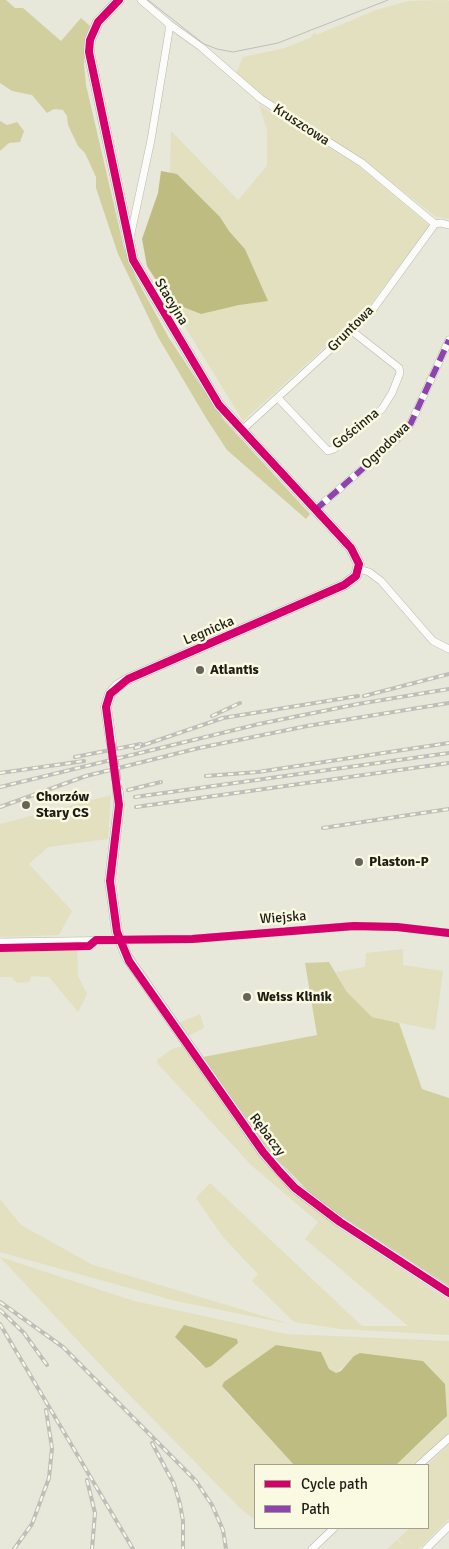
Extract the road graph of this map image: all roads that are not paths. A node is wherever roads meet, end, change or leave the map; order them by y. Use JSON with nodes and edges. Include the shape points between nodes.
{"nodes":[{"id":1,"x":119,"y":0,"type":"edge"},
{"id":2,"x":142,"y":0,"type":"edge"},
{"id":3,"x":169,"y":24,"type":"junction"},
{"id":4,"x":436,"y":224,"type":"junction"},
{"id":5,"x":449,"y":225,"type":"edge"},
{"id":6,"x":129,"y":245,"type":"junction"},
{"id":7,"x":352,"y":331,"type":"junction"},
{"id":8,"x":449,"y":340,"type":"edge"},
{"id":9,"x":278,"y":398,"type":"junction"},
{"id":10,"x":242,"y":430,"type":"junction"},
{"id":11,"x":315,"y":510,"type":"junction"},
{"id":12,"x":359,"y":569,"type":"junction"},
{"id":13,"x":449,"y":649,"type":"edge"},
{"id":14,"x":111,"y":741,"type":"tunnel mouth"},
{"id":15,"x":118,"y":792,"type":"tunnel mouth"},
{"id":16,"x":449,"y":933,"type":"edge"},
{"id":17,"x":119,"y":939,"type":"junction"},
{"id":18,"x":0,"y":942,"type":"edge"},
{"id":19,"x":449,"y":1293,"type":"edge"},
{"id":20,"x":449,"y":1438,"type":"edge"},
{"id":21,"x":420,"y":1464,"type":"edge"},
{"id":22,"x":449,"y":1526,"type":"edge"},
{"id":23,"x":333,"y":1529,"type":"edge"},
{"id":24,"x":312,"y":1549,"type":"edge"},
{"id":25,"x":426,"y":1549,"type":"edge"}],
"edges":[{"from":1,"to":6,"type":"street","name":"Stacyjna","via":[[98,22],[89,52]]},
{"from":2,"to":3,"type":"street","name":"Kruszcowa"},
{"from":3,"to":4,"type":"street","name":"Kruszcowa","via":[[261,99],[362,163]]},
{"from":3,"to":6,"type":"street","via":[[151,140]]},
{"from":4,"to":5,"type":"street"},
{"from":4,"to":7,"type":"street","name":"Gruntowa","via":[[374,308]]},
{"from":6,"to":10,"type":"street","name":"Stacyjna","via":[[140,275],[219,405]]},
{"from":7,"to":9,"type":"street","name":"Gruntowa"},
{"from":7,"to":9,"type":"street","name":"Gościnna","via":[[400,368],[392,393],[382,409],[328,451]]},
{"from":8,"to":11,"type":"street","name":"Ogrodowa","via":[[411,422],[397,439]]},
{"from":9,"to":10,"type":"street","name":"Gruntowa"},
{"from":10,"to":11,"type":"street","name":"Stacyjna"},
{"from":11,"to":12,"type":"street","name":"Stacyjna","via":[[354,553]]},
{"from":12,"to":13,"type":"street","via":[[376,577],[433,641]]},
{"from":12,"to":14,"type":"street","name":"Legnicka","via":[[355,578],[344,585],[117,686],[106,707]]},
{"from":15,"to":17,"type":"street","via":[[120,805],[110,881]]},
{"from":16,"to":17,"type":"street","name":"Wiejska","via":[[354,926],[192,939]]},
{"from":17,"to":18,"type":"street"},
{"from":17,"to":19,"type":"street","name":"Rębaczy","via":[[154,997],[280,1172],[332,1217]]},
{"from":20,"to":21,"type":"street"},
{"from":22,"to":25,"type":"street"},
{"from":23,"to":24,"type":"street"}]}
